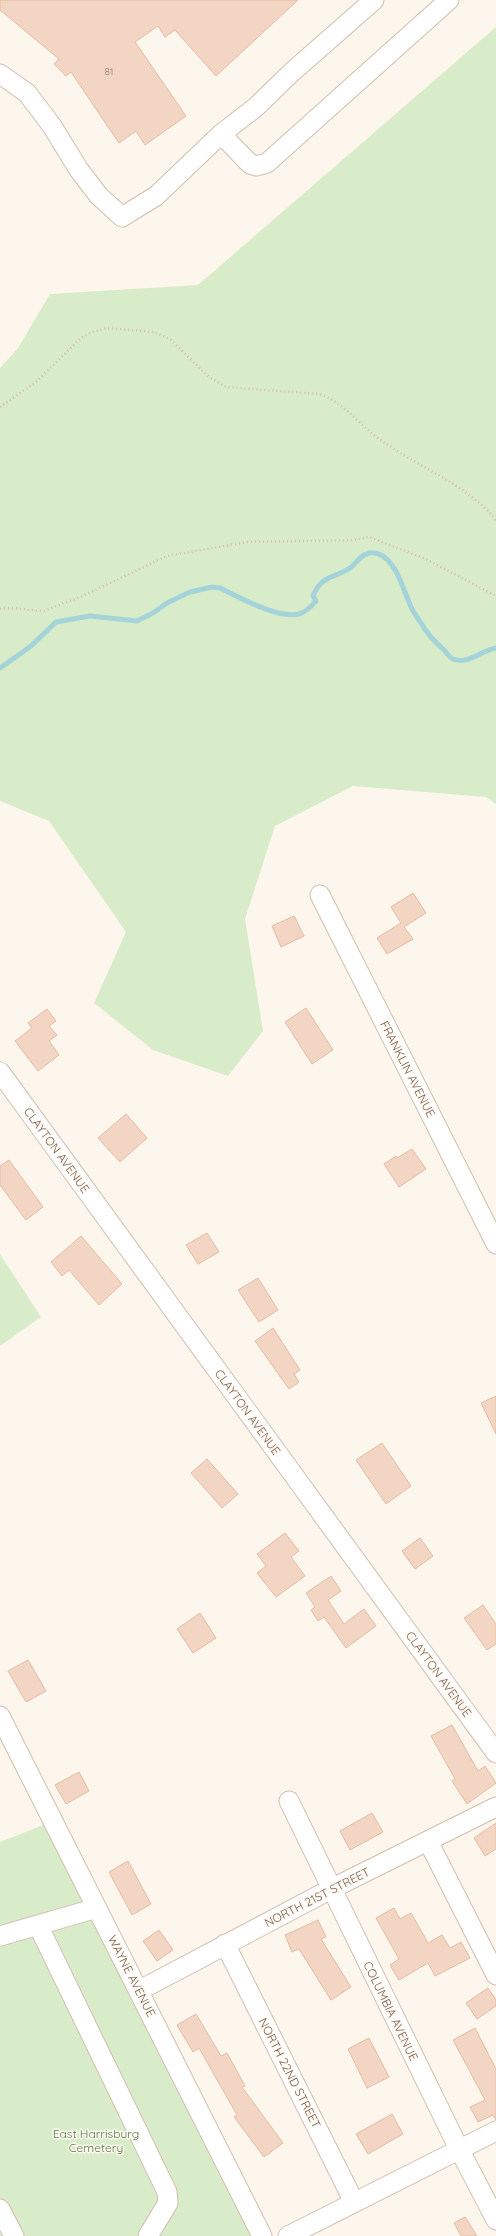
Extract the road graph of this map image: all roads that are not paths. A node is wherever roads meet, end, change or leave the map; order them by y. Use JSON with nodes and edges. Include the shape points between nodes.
{"nodes":[{"id":1,"x":374,"y":0,"type":"edge"},
{"id":2,"x":449,"y":0,"type":"edge"},
{"id":3,"x":0,"y":74,"type":"edge"},
{"id":4,"x":221,"y":134,"type":"junction"},
{"id":5,"x":320,"y":895,"type":"dead end"},
{"id":6,"x":0,"y":1072,"type":"edge"},
{"id":7,"x":496,"y":1244,"type":"edge"},
{"id":8,"x":0,"y":1716,"type":"edge"},
{"id":9,"x":496,"y":1753,"type":"edge"},
{"id":10,"x":289,"y":1801,"type":"dead end"},
{"id":11,"x":496,"y":1807,"type":"edge"},
{"id":12,"x":428,"y":1841,"type":"junction"},
{"id":13,"x":331,"y":1889,"type":"junction"},
{"id":14,"x":97,"y":1908,"type":"junction"},
{"id":15,"x":38,"y":1925,"type":"junction"},
{"id":16,"x":0,"y":1936,"type":"edge"},
{"id":17,"x":225,"y":1944,"type":"junction"},
{"id":18,"x":496,"y":1975,"type":"edge"},
{"id":19,"x":140,"y":1990,"type":"junction"},
{"id":20,"x":496,"y":2131,"type":"edge"},
{"id":21,"x":459,"y":2149,"type":"junction"},
{"id":22,"x":354,"y":2202,"type":"junction"},
{"id":23,"x":0,"y":2209,"type":"edge"},
{"id":24,"x":496,"y":2220,"type":"edge"},
{"id":25,"x":14,"y":2236,"type":"edge"},
{"id":26,"x":148,"y":2236,"type":"edge"},
{"id":27,"x":262,"y":2236,"type":"edge"},
{"id":28,"x":288,"y":2236,"type":"edge"}],
"edges":[{"from":1,"to":4,"type":"street","via":[[292,72],[256,108]]},
{"from":2,"to":4,"type":"street","via":[[267,163],[256,166],[250,164]]},
{"from":3,"to":4,"type":"street","via":[[27,93],[52,126],[79,170],[99,196],[122,217],[156,196]]},
{"from":5,"to":7,"type":"street","name":"FRANKLIN AVENUE"},
{"from":6,"to":9,"type":"street","name":"CLAYTON AVENUE"},
{"from":8,"to":14,"type":"street","name":"WAYNE AVENUE"},
{"from":10,"to":13,"type":"street","name":"COLUMBIA AVENUE"},
{"from":11,"to":12,"type":"street","name":"NORTH 21ST STREET"},
{"from":12,"to":13,"type":"street","name":"NORTH 21ST STREET"},
{"from":12,"to":18,"type":"street"},
{"from":13,"to":17,"type":"street","name":"NORTH 21ST STREET"},
{"from":13,"to":21,"type":"street","name":"COLUMBIA AVENUE"},
{"from":14,"to":15,"type":"street"},
{"from":14,"to":19,"type":"street","name":"WAYNE AVENUE"},
{"from":15,"to":16,"type":"street"},
{"from":15,"to":26,"type":"street","via":[[167,2192],[168,2203]]},
{"from":17,"to":19,"type":"street","name":"NORTH 21ST STREET"},
{"from":17,"to":22,"type":"street","name":"NORTH 22ND STREET"},
{"from":19,"to":27,"type":"street","name":"WAYNE AVENUE"},
{"from":20,"to":21,"type":"street"},
{"from":21,"to":22,"type":"street"},
{"from":21,"to":24,"type":"street","name":"COLUMBIA AVENUE"},
{"from":22,"to":28,"type":"street"},
{"from":23,"to":25,"type":"street"}]}
